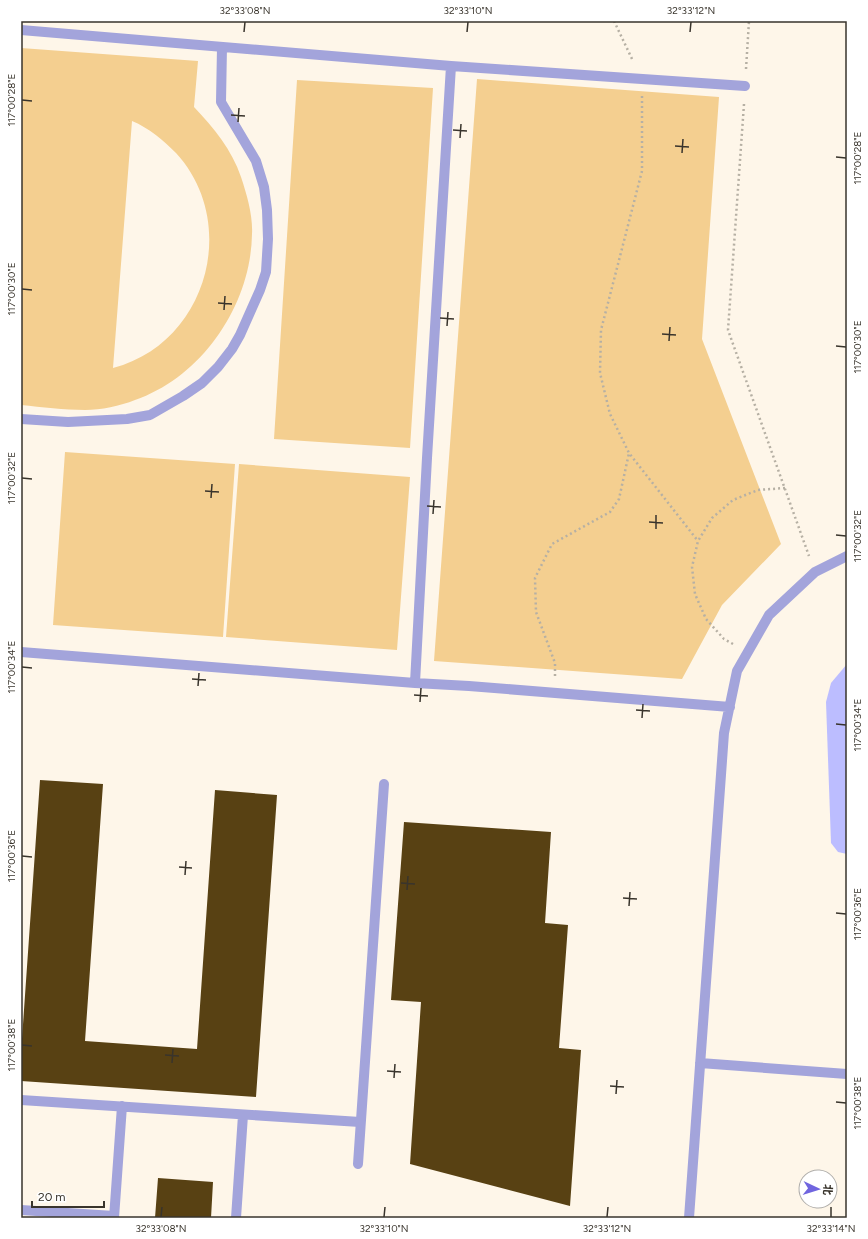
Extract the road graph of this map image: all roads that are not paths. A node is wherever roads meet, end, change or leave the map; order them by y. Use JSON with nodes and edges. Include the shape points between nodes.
{"nodes":[{"id":1,"x":21,"y":30,"type":"edge"},
{"id":2,"x":222,"y":47,"type":"junction"},
{"id":3,"x":451,"y":66,"type":"junction"},
{"id":4,"x":745,"y":86,"type":"road end"},
{"id":5,"x":21,"y":419,"type":"edge"},
{"id":6,"x":847,"y":556,"type":"edge"},
{"id":7,"x":21,"y":652,"type":"edge"},
{"id":8,"x":415,"y":683,"type":"junction"},
{"id":9,"x":730,"y":707,"type":"junction"},
{"id":10,"x":384,"y":784,"type":"dead end"},
{"id":11,"x":700,"y":1064,"type":"junction"},
{"id":12,"x":847,"y":1074,"type":"edge"},
{"id":13,"x":21,"y":1100,"type":"edge"},
{"id":14,"x":122,"y":1106,"type":"junction"},
{"id":15,"x":243,"y":1114,"type":"junction"},
{"id":16,"x":360,"y":1122,"type":"junction"},
{"id":17,"x":358,"y":1164,"type":"dead end"},
{"id":18,"x":21,"y":1210,"type":"edge"},
{"id":19,"x":114,"y":1217,"type":"edge"},
{"id":20,"x":236,"y":1218,"type":"edge"},
{"id":21,"x":689,"y":1218,"type":"edge"}],
"edges":[{"from":1,"to":2,"type":"lane"},
{"from":2,"to":3,"type":"lane"},
{"from":2,"to":5,"type":"lane","via":[[221,102],[256,161],[264,187],[267,210],[266,272],[240,335],[218,367],[202,383],[150,415],[127,420],[68,422]]},
{"from":3,"to":4,"type":"lane"},
{"from":3,"to":8,"type":"lane"},
{"from":6,"to":9,"type":"lane","via":[[815,572],[769,615],[738,671]]},
{"from":7,"to":8,"type":"lane"},
{"from":8,"to":9,"type":"lane"},
{"from":9,"to":11,"type":"lane","via":[[724,733]]},
{"from":10,"to":16,"type":"lane"},
{"from":11,"to":12,"type":"lane"},
{"from":11,"to":21,"type":"lane"},
{"from":13,"to":14,"type":"lane"},
{"from":14,"to":15,"type":"lane"},
{"from":14,"to":19,"type":"lane"},
{"from":15,"to":16,"type":"lane"},
{"from":15,"to":20,"type":"lane"},
{"from":16,"to":17,"type":"lane"},
{"from":18,"to":19,"type":"lane"}]}
